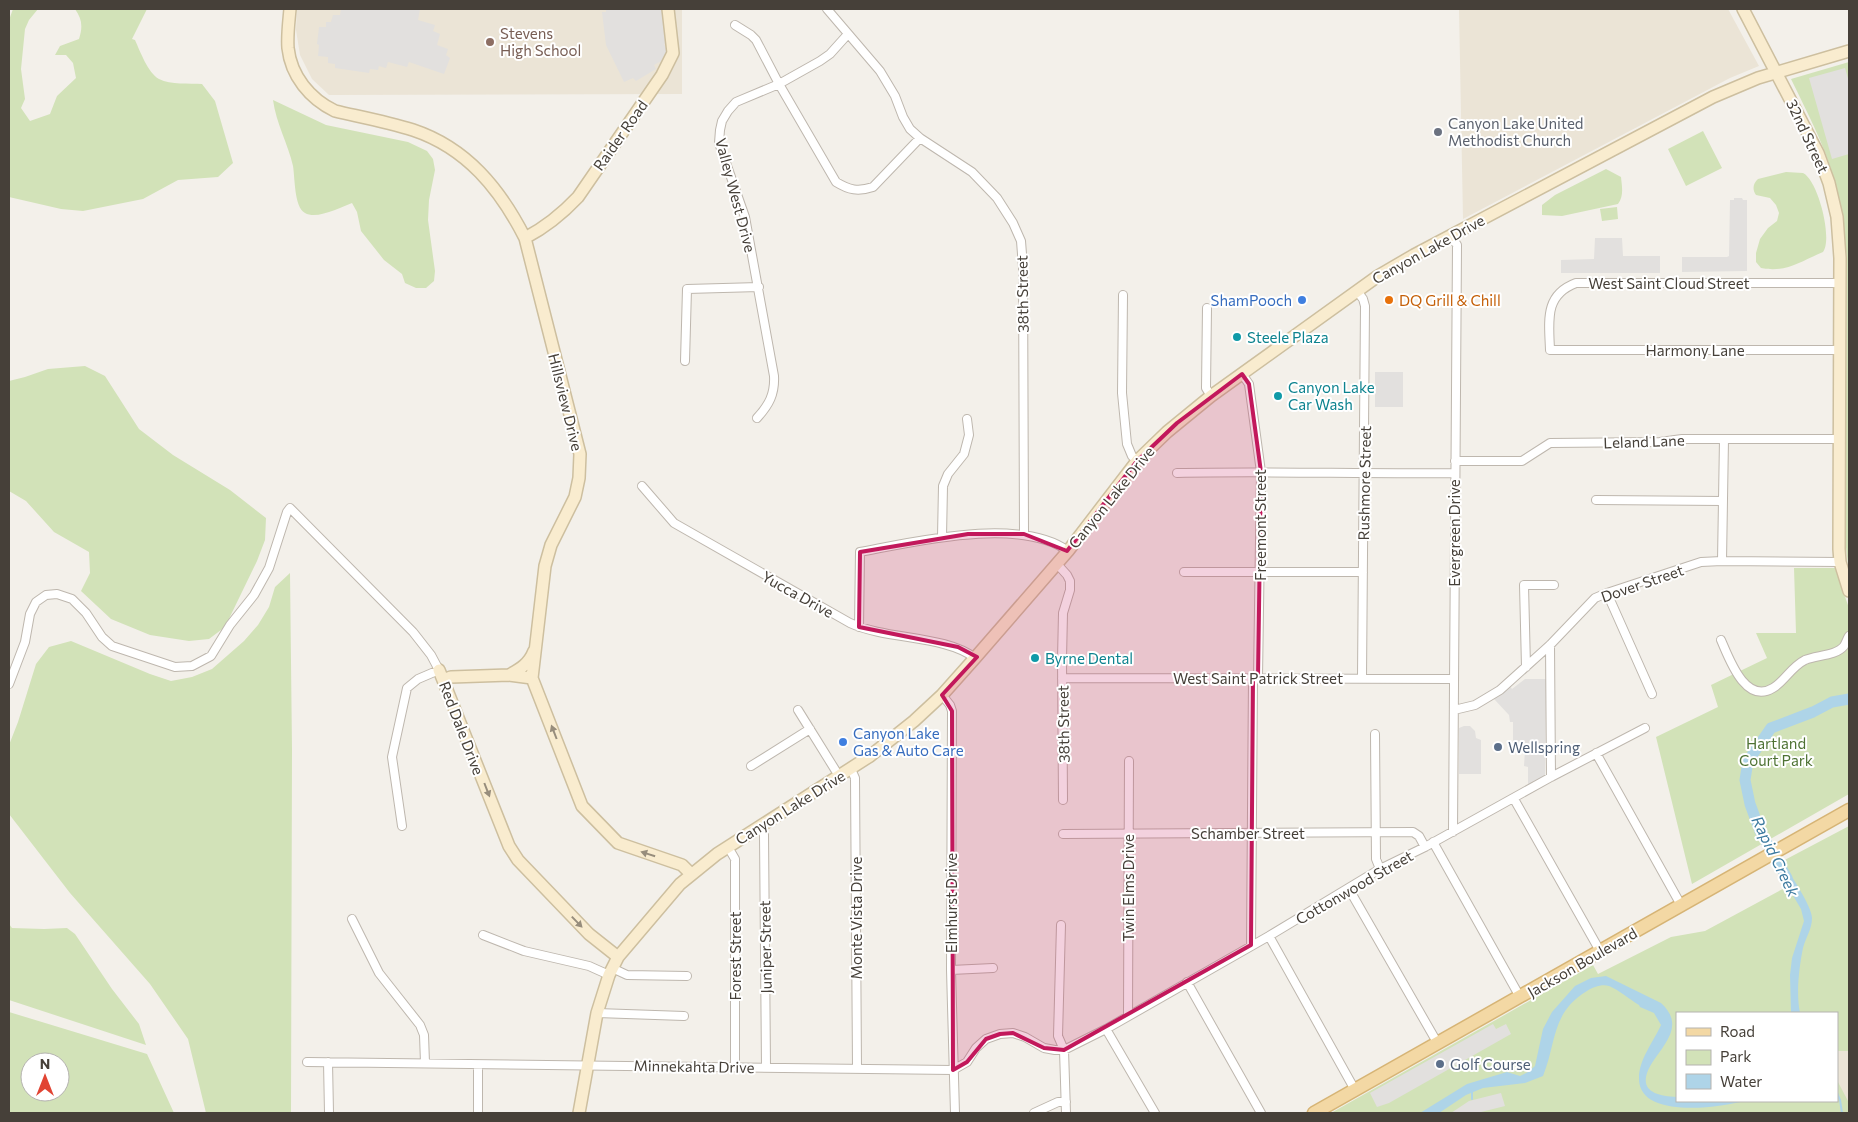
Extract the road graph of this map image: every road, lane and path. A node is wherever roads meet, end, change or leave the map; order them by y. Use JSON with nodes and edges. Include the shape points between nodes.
{"nodes":[{"id":1,"x":290,"y":9,"type":"edge"},
{"id":2,"x":668,"y":9,"type":"edge"},
{"id":3,"x":827,"y":9,"type":"edge"},
{"id":4,"x":1742,"y":9,"type":"edge"},
{"id":5,"x":735,"y":25,"type":"dead end"},
{"id":6,"x":848,"y":34,"type":"junction"},
{"id":7,"x":1849,"y":51,"type":"edge"},
{"id":8,"x":1777,"y":72,"type":"junction"},
{"id":9,"x":779,"y":84,"type":"junction"},
{"id":10,"x":920,"y":138,"type":"junction"},
{"id":11,"x":1451,"y":236,"type":"junction"},
{"id":12,"x":525,"y":238,"type":"junction"},
{"id":13,"x":1840,"y":283,"type":"junction"},
{"id":14,"x":759,"y":287,"type":"junction"},
{"id":15,"x":1357,"y":291,"type":"junction"},
{"id":16,"x":1123,"y":295,"type":"dead end"},
{"id":17,"x":1206,"y":308,"type":"dead end"},
{"id":18,"x":1550,"y":350,"type":"joint"},
{"id":19,"x":1840,"y":350,"type":"junction"},
{"id":20,"x":685,"y":361,"type":"dead end"},
{"id":21,"x":1242,"y":374,"type":"junction"},
{"id":22,"x":1211,"y":396,"type":"junction"},
{"id":23,"x":757,"y":418,"type":"dead end"},
{"id":24,"x":967,"y":419,"type":"dead end"},
{"id":25,"x":1724,"y":439,"type":"junction"},
{"id":26,"x":1840,"y":439,"type":"junction"},
{"id":27,"x":1137,"y":461,"type":"junction"},
{"id":28,"x":1454,"y":461,"type":"junction"},
{"id":29,"x":1261,"y":472,"type":"junction"},
{"id":30,"x":1454,"y":473,"type":"junction"},
{"id":31,"x":1177,"y":474,"type":"dead end"},
{"id":32,"x":1365,"y":474,"type":"junction"},
{"id":33,"x":642,"y":486,"type":"dead end"},
{"id":34,"x":1596,"y":500,"type":"dead end"},
{"id":35,"x":1723,"y":501,"type":"junction"},
{"id":36,"x":1024,"y":534,"type":"junction"},
{"id":37,"x":942,"y":537,"type":"junction"},
{"id":38,"x":1068,"y":551,"type":"junction"},
{"id":39,"x":1722,"y":561,"type":"junction"},
{"id":40,"x":1840,"y":562,"type":"junction"},
{"id":41,"x":1057,"y":564,"type":"junction"},
{"id":42,"x":1184,"y":572,"type":"dead end"},
{"id":43,"x":1363,"y":572,"type":"junction"},
{"id":44,"x":1260,"y":573,"type":"junction"},
{"id":45,"x":1554,"y":585,"type":"dead end"},
{"id":46,"x":1849,"y":591,"type":"edge"},
{"id":47,"x":1607,"y":593,"type":"junction"},
{"id":48,"x":859,"y":627,"type":"junction"},
{"id":49,"x":1849,"y":636,"type":"edge"},
{"id":50,"x":537,"y":640,"type":"junction"},
{"id":51,"x":1722,"y":640,"type":"dead end"},
{"id":52,"x":1550,"y":644,"type":"junction"},
{"id":53,"x":976,"y":658,"type":"junction"},
{"id":54,"x":1526,"y":667,"type":"junction"},
{"id":55,"x":441,"y":675,"type":"junction"},
{"id":56,"x":509,"y":676,"type":"junction"},
{"id":57,"x":532,"y":678,"type":"junction"},
{"id":58,"x":1062,"y":678,"type":"junction"},
{"id":59,"x":1256,"y":678,"type":"junction"},
{"id":60,"x":1362,"y":678,"type":"junction"},
{"id":61,"x":1453,"y":679,"type":"junction"},
{"id":62,"x":9,"y":684,"type":"edge"},
{"id":63,"x":1652,"y":694,"type":"dead end"},
{"id":64,"x":942,"y":695,"type":"junction"},
{"id":65,"x":798,"y":710,"type":"dead end"},
{"id":66,"x":1454,"y":710,"type":"junction"},
{"id":67,"x":1645,"y":728,"type":"dead end"},
{"id":68,"x":810,"y":729,"type":"junction"},
{"id":69,"x":1375,"y":734,"type":"dead end"},
{"id":70,"x":1596,"y":753,"type":"junction"},
{"id":71,"x":1129,"y":761,"type":"dead end"},
{"id":72,"x":750,"y":766,"type":"dead end"},
{"id":73,"x":851,"y":769,"type":"junction"},
{"id":74,"x":839,"y":776,"type":"junction"},
{"id":75,"x":1551,"y":778,"type":"junction"},
{"id":76,"x":1514,"y":799,"type":"junction"},
{"id":77,"x":1063,"y":800,"type":"dead end"},
{"id":78,"x":1849,"y":810,"type":"edge"},
{"id":79,"x":402,"y":826,"type":"dead end"},
{"id":80,"x":761,"y":827,"type":"junction"},
{"id":81,"x":1453,"y":832,"type":"junction"},
{"id":82,"x":1252,"y":833,"type":"junction"},
{"id":83,"x":1376,"y":833,"type":"junction"},
{"id":84,"x":1063,"y":834,"type":"dead end"},
{"id":85,"x":1128,"y":834,"type":"junction"},
{"id":86,"x":1429,"y":844,"type":"junction"},
{"id":87,"x":728,"y":847,"type":"junction"},
{"id":88,"x":1380,"y":869,"type":"junction"},
{"id":89,"x":691,"y":874,"type":"junction"},
{"id":90,"x":1349,"y":889,"type":"junction"},
{"id":91,"x":1681,"y":905,"type":"junction"},
{"id":92,"x":352,"y":919,"type":"dead end"},
{"id":93,"x":1061,"y":925,"type":"dead end"},
{"id":94,"x":483,"y":935,"type":"dead end"},
{"id":95,"x":1269,"y":936,"type":"junction"},
{"id":96,"x":1252,"y":945,"type":"junction"},
{"id":97,"x":1600,"y":951,"type":"junction"},
{"id":98,"x":613,"y":967,"type":"junction"},
{"id":99,"x":993,"y":968,"type":"dead end"},
{"id":100,"x":951,"y":970,"type":"junction"},
{"id":101,"x":687,"y":976,"type":"dead end"},
{"id":102,"x":1187,"y":982,"type":"junction"},
{"id":103,"x":1520,"y":997,"type":"junction"},
{"id":104,"x":597,"y":1013,"type":"junction"},
{"id":105,"x":684,"y":1016,"type":"dead end"},
{"id":106,"x":1128,"y":1016,"type":"junction"},
{"id":107,"x":1106,"y":1029,"type":"junction"},
{"id":108,"x":1438,"y":1044,"type":"junction"},
{"id":109,"x":1064,"y":1050,"type":"junction"},
{"id":110,"x":306,"y":1062,"type":"dead end"},
{"id":111,"x":328,"y":1062,"type":"junction"},
{"id":112,"x":425,"y":1063,"type":"junction"},
{"id":113,"x":478,"y":1064,"type":"junction"},
{"id":114,"x":587,"y":1066,"type":"junction"},
{"id":115,"x":735,"y":1067,"type":"junction"},
{"id":116,"x":766,"y":1067,"type":"junction"},
{"id":117,"x":857,"y":1068,"type":"junction"},
{"id":118,"x":953,"y":1070,"type":"junction"},
{"id":119,"x":1356,"y":1090,"type":"junction"},
{"id":120,"x":1066,"y":1102,"type":"junction"},
{"id":121,"x":329,"y":1113,"type":"edge"},
{"id":122,"x":478,"y":1113,"type":"edge"},
{"id":123,"x":580,"y":1113,"type":"edge"},
{"id":124,"x":955,"y":1113,"type":"edge"},
{"id":125,"x":1034,"y":1113,"type":"edge"},
{"id":126,"x":1066,"y":1113,"type":"edge"},
{"id":127,"x":1154,"y":1113,"type":"edge"},
{"id":128,"x":1261,"y":1113,"type":"edge"},
{"id":129,"x":1314,"y":1113,"type":"edge"}],
"edges":[{"from":1,"to":12,"type":"street","name":"Hillsview Drive","via":[[290,61],[309,93],[335,111],[418,132],[460,154],[493,185],[512,211]]},
{"from":2,"to":12,"type":"street","name":"Raider Road","via":[[673,53],[662,75],[578,197],[562,214]]},
{"from":3,"to":6,"type":"street","name":"38th Street"},
{"from":4,"to":8,"type":"street","name":"32nd Street"},
{"from":5,"to":9,"type":"street","via":[[756,40]]},
{"from":6,"to":9,"type":"street","name":"Valley West Drive","via":[[830,54]]},
{"from":6,"to":10,"type":"street","name":"38th Street","via":[[880,71],[903,117]]},
{"from":7,"to":8,"type":"street","name":"Canyon Lake Drive"},
{"from":8,"to":11,"type":"street","name":"Canyon Lake Drive","via":[[1698,104]]},
{"from":8,"to":13,"type":"street","name":"32nd Street","via":[[1818,153],[1829,183],[1838,223]]},
{"from":9,"to":10,"type":"street","via":[[836,182],[844,188],[863,190],[873,187]]},
{"from":9,"to":14,"type":"street","name":"Valley West Drive","via":[[736,102],[722,121],[720,130],[719,143],[745,217]]},
{"from":10,"to":36,"type":"street","name":"38th Street","via":[[972,172],[986,186],[1014,223],[1021,241]]},
{"from":11,"to":15,"type":"street","name":"Canyon Lake Drive"},
{"from":11,"to":28,"type":"street","name":"Evergreen Drive","via":[[1457,245]]},
{"from":12,"to":50,"type":"street","name":"Hillsview Drive","via":[[580,454],[580,478],[575,497],[551,544],[545,566]]},
{"from":13,"to":18,"type":"street","name":"West Saint Cloud Street","via":[[1576,284],[1556,296],[1550,318]]},
{"from":13,"to":19,"type":"street","name":"32nd Street"},
{"from":14,"to":20,"type":"street","via":[[687,289]]},
{"from":14,"to":23,"type":"street","name":"Valley West Drive","via":[[775,386],[768,406]]},
{"from":15,"to":21,"type":"street","name":"Canyon Lake Drive"},
{"from":15,"to":32,"type":"street","name":"Rushmore Street","via":[[1365,306]]},
{"from":16,"to":27,"type":"street","via":[[1122,393],[1127,444]]},
{"from":17,"to":22,"type":"street","via":[[1206,388]]},
{"from":18,"to":19,"type":"street","name":"Harmony Lane"},
{"from":19,"to":26,"type":"street","name":"32nd Street"},
{"from":21,"to":22,"type":"street","name":"Canyon Lake Drive"},
{"from":21,"to":29,"type":"street","name":"Freemont Street","via":[[1249,384]]},
{"from":22,"to":27,"type":"street","name":"Canyon Lake Drive"},
{"from":24,"to":37,"type":"street","via":[[969,435],[964,454],[948,474],[944,486]]},
{"from":25,"to":26,"type":"street","name":"Leland Lane"},
{"from":25,"to":28,"type":"street","name":"Leland Lane","via":[[1550,443],[1522,461]]},
{"from":25,"to":35,"type":"street"},
{"from":26,"to":40,"type":"street","name":"32nd Street"},
{"from":27,"to":38,"type":"street","name":"Canyon Lake Drive"},
{"from":28,"to":30,"type":"street","name":"Evergreen Drive"},
{"from":29,"to":31,"type":"street"},
{"from":29,"to":32,"type":"street"},
{"from":29,"to":44,"type":"street","name":"Freemont Street"},
{"from":30,"to":32,"type":"street"},
{"from":30,"to":61,"type":"street","name":"Evergreen Drive"},
{"from":32,"to":43,"type":"street","name":"Rushmore Street"},
{"from":33,"to":48,"type":"street","name":"Yucca Drive","via":[[674,523]]},
{"from":34,"to":35,"type":"street"},
{"from":35,"to":39,"type":"street"},
{"from":36,"to":37,"type":"street"},
{"from":36,"to":38,"type":"street"},
{"from":37,"to":48,"type":"street","via":[[860,552]]},
{"from":38,"to":41,"type":"street","name":"Canyon Lake Drive"},
{"from":39,"to":40,"type":"street","name":"Dover Street"},
{"from":39,"to":47,"type":"street","name":"Dover Street","via":[[1701,562]]},
{"from":40,"to":46,"type":"street","name":"32nd Street"},
{"from":41,"to":53,"type":"street","name":"Canyon Lake Drive"},
{"from":41,"to":58,"type":"street","name":"38th Street","via":[[1070,581],[1063,613]]},
{"from":42,"to":44,"type":"street"},
{"from":43,"to":44,"type":"street"},
{"from":43,"to":60,"type":"street","name":"Rushmore Street"},
{"from":44,"to":59,"type":"street","name":"Freemont Street"},
{"from":45,"to":54,"type":"street","via":[[1524,585]]},
{"from":47,"to":52,"type":"street","name":"Dover Street","via":[[1595,598]]},
{"from":47,"to":63,"type":"street"},
{"from":48,"to":53,"type":"street","name":"Yucca Drive","via":[[958,647]]},
{"from":49,"to":51,"type":"street","via":[[1839,650],[1803,661],[1766,692],[1744,684]]},
{"from":50,"to":56,"type":"street","via":[[528,662]]},
{"from":50,"to":57,"type":"street","name":"Hillsview Drive"},
{"from":52,"to":54,"type":"street","name":"Dover Street"},
{"from":52,"to":75,"type":"street"},
{"from":53,"to":64,"type":"street","name":"Canyon Lake Drive"},
{"from":54,"to":66,"type":"street","name":"Dover Street","via":[[1489,698]]},
{"from":55,"to":56,"type":"street"},
{"from":55,"to":62,"type":"street","name":"Red Dale Drive","via":[[431,655],[413,632],[290,508],[269,568],[211,656],[192,666],[175,667],[112,646],[72,599],[57,594],[46,595],[36,602],[30,614],[25,642]]},
{"from":55,"to":79,"type":"street","via":[[418,679],[407,688],[392,757]]},
{"from":55,"to":98,"type":"street","name":"Red Dale Drive","one_way":true,"via":[[509,846],[518,860],[589,934]]},
{"from":56,"to":57,"type":"street"},
{"from":89,"to":57,"type":"street","name":"Hillsview Drive","one_way":true,"via":[[682,865],[618,843],[582,806]]},
{"from":58,"to":59,"type":"street","name":"West Saint Patrick Street"},
{"from":58,"to":77,"type":"street","name":"38th Street"},
{"from":59,"to":60,"type":"street","name":"West Saint Patrick Street"},
{"from":59,"to":82,"type":"street","name":"Freemont Street"},
{"from":60,"to":61,"type":"street","name":"West Saint Patrick Street"},
{"from":61,"to":66,"type":"street","name":"Evergreen Drive"},
{"from":64,"to":73,"type":"street","name":"Canyon Lake Drive","via":[[896,737]]},
{"from":64,"to":100,"type":"street","name":"Elmhurst Drive","via":[[952,711]]},
{"from":65,"to":68,"type":"street"},
{"from":66,"to":81,"type":"street","name":"Evergreen Drive"},
{"from":67,"to":70,"type":"street","name":"Cottonwood Street"},
{"from":68,"to":72,"type":"street"},
{"from":68,"to":74,"type":"street"},
{"from":69,"to":83,"type":"street"},
{"from":70,"to":75,"type":"street","name":"Cottonwood Street"},
{"from":70,"to":91,"type":"street"},
{"from":71,"to":85,"type":"street","name":"Twin Elms Drive"},
{"from":73,"to":74,"type":"street","name":"Canyon Lake Drive"},
{"from":73,"to":117,"type":"street","name":"Monte Vista Drive","via":[[855,778]]},
{"from":74,"to":80,"type":"street","name":"Canyon Lake Drive"},
{"from":75,"to":76,"type":"street","name":"Cottonwood Street"},
{"from":76,"to":81,"type":"street","name":"Cottonwood Street"},
{"from":76,"to":97,"type":"street"},
{"from":78,"to":91,"type":"main road","name":"Jackson Boulevard"},
{"from":80,"to":87,"type":"street","name":"Canyon Lake Drive"},
{"from":80,"to":116,"type":"street","name":"Juniper Street","via":[[764,835]]},
{"from":81,"to":86,"type":"street","name":"Cottonwood Street"},
{"from":82,"to":83,"type":"street","name":"Schamber Street"},
{"from":82,"to":85,"type":"street","name":"Schamber Street"},
{"from":82,"to":96,"type":"street","name":"Freemont Street"},
{"from":83,"to":86,"type":"street","name":"Schamber Street","via":[[1413,832]]},
{"from":83,"to":88,"type":"street","via":[[1376,859]]},
{"from":84,"to":85,"type":"street","name":"Schamber Street"},
{"from":85,"to":106,"type":"street","name":"Twin Elms Drive"},
{"from":86,"to":88,"type":"street","name":"Cottonwood Street"},
{"from":86,"to":103,"type":"street"},
{"from":87,"to":89,"type":"street","name":"Canyon Lake Drive"},
{"from":87,"to":115,"type":"street","name":"Forest Street","via":[[735,859]]},
{"from":88,"to":90,"type":"street","name":"Cottonwood Street"},
{"from":89,"to":98,"type":"street","name":"Canyon Lake Drive","via":[[667,898]]},
{"from":90,"to":95,"type":"street","name":"Cottonwood Street"},
{"from":90,"to":108,"type":"street"},
{"from":91,"to":97,"type":"main road","name":"Jackson Boulevard"},
{"from":92,"to":112,"type":"street","via":[[379,973],[420,1025],[424,1035]]},
{"from":93,"to":109,"type":"street","via":[[1058,1036]]},
{"from":94,"to":98,"type":"street","via":[[524,951],[589,966]]},
{"from":95,"to":96,"type":"street","name":"Cottonwood Street"},
{"from":95,"to":119,"type":"street"},
{"from":96,"to":102,"type":"street","name":"Cottonwood Street"},
{"from":97,"to":103,"type":"main road","name":"Jackson Boulevard"},
{"from":98,"to":101,"type":"street","via":[[627,975]]},
{"from":98,"to":104,"type":"street","name":"Canyon Lake Drive"},
{"from":99,"to":100,"type":"street"},
{"from":100,"to":118,"type":"street","name":"Elmhurst Drive"},
{"from":102,"to":106,"type":"street","name":"Cottonwood Street"},
{"from":102,"to":128,"type":"street"},
{"from":103,"to":108,"type":"main road","name":"Jackson Boulevard"},
{"from":104,"to":105,"type":"street"},
{"from":104,"to":114,"type":"street","name":"Canyon Lake Drive"},
{"from":106,"to":107,"type":"street","name":"Cottonwood Street"},
{"from":107,"to":109,"type":"street","name":"Cottonwood Street"},
{"from":107,"to":127,"type":"street"},
{"from":108,"to":119,"type":"main road","name":"Jackson Boulevard"},
{"from":109,"to":118,"type":"street","via":[[1044,1048],[1013,1033],[1000,1034],[986,1039],[966,1062]]},
{"from":109,"to":120,"type":"street"},
{"from":110,"to":111,"type":"street","name":"Minnekahta Drive"},
{"from":111,"to":112,"type":"street","name":"Minnekahta Drive"},
{"from":111,"to":121,"type":"street"},
{"from":112,"to":113,"type":"street","name":"Minnekahta Drive"},
{"from":113,"to":114,"type":"street","name":"Minnekahta Drive"},
{"from":113,"to":122,"type":"street"},
{"from":114,"to":115,"type":"street","name":"Minnekahta Drive"},
{"from":114,"to":123,"type":"street","name":"Canyon Lake Drive"},
{"from":115,"to":116,"type":"street","name":"Minnekahta Drive"},
{"from":116,"to":117,"type":"street","name":"Minnekahta Drive"},
{"from":117,"to":118,"type":"street","name":"Minnekahta Drive"},
{"from":118,"to":124,"type":"street","name":"Elmhurst Drive"},
{"from":119,"to":129,"type":"main road","name":"Jackson Boulevard"},
{"from":120,"to":125,"type":"street","via":[[1058,1102]]},
{"from":120,"to":126,"type":"street"}]}
